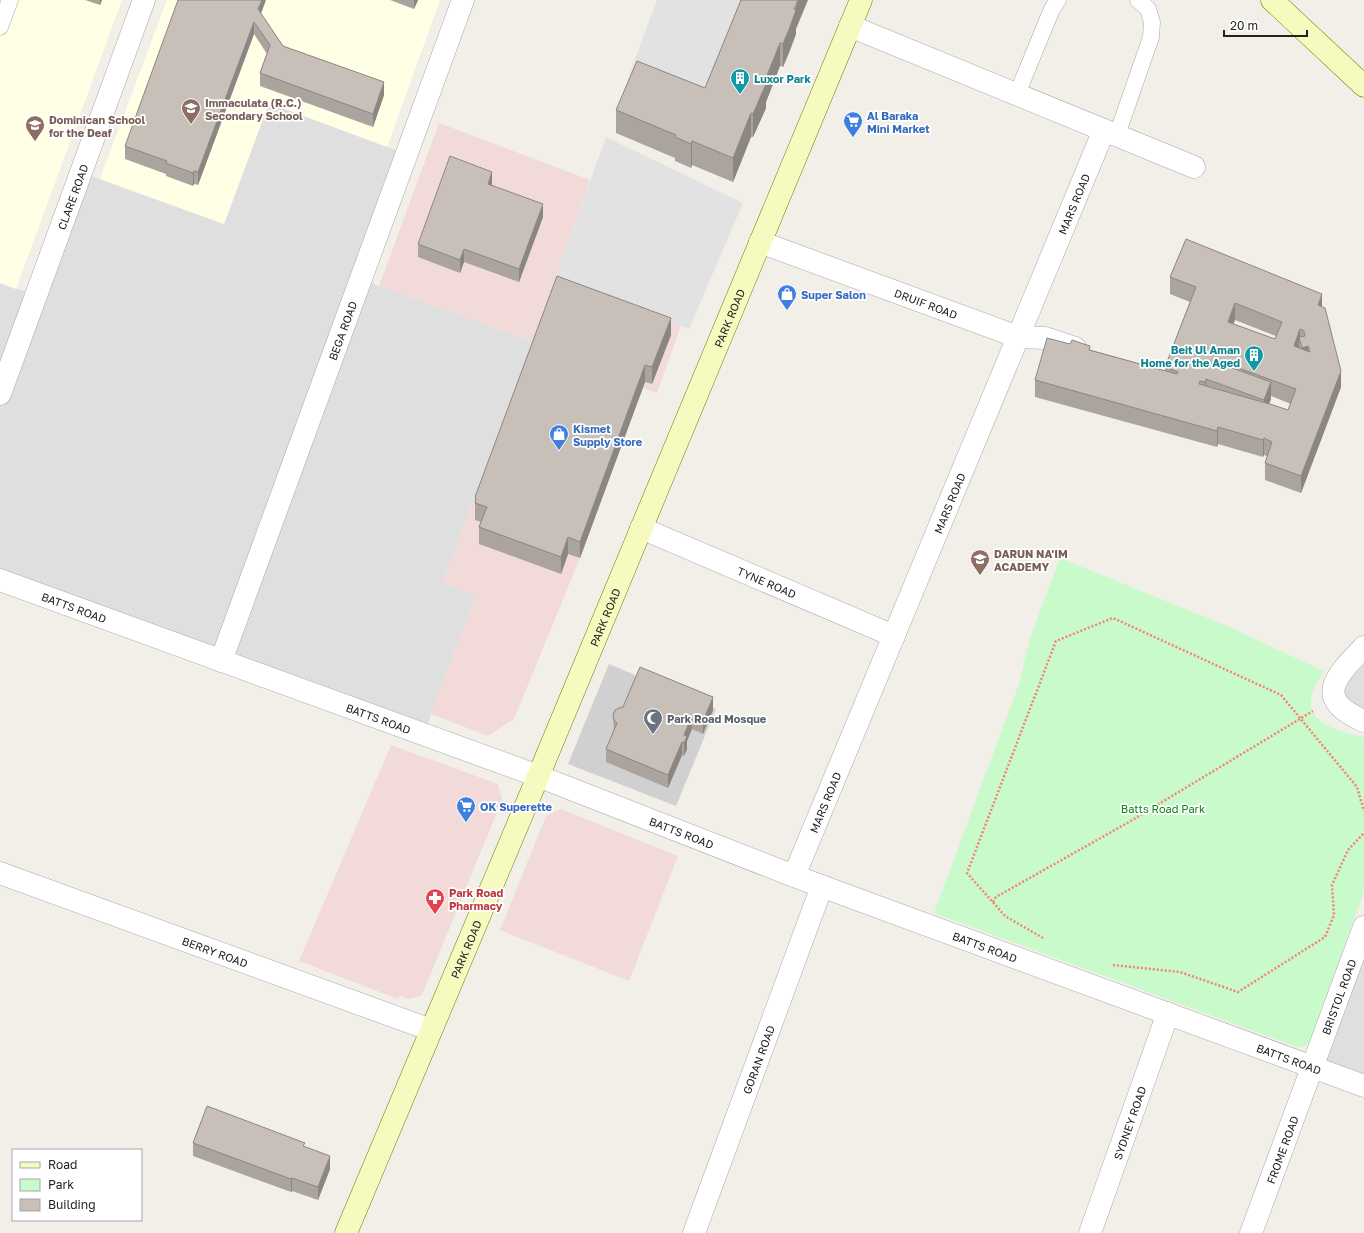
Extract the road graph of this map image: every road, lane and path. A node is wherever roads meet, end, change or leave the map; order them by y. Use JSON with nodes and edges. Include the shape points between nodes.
{"nodes":[{"id":1,"x":10,"y":0,"type":"edge"},
{"id":2,"x":144,"y":0,"type":"edge"},
{"id":3,"x":463,"y":0,"type":"edge"},
{"id":4,"x":861,"y":0,"type":"edge"},
{"id":5,"x":1058,"y":0,"type":"edge"},
{"id":6,"x":1138,"y":0,"type":"edge"},
{"id":7,"x":1272,"y":0,"type":"edge"},
{"id":8,"x":850,"y":26,"type":"junction"},
{"id":9,"x":0,"y":27,"type":"edge"},
{"id":10,"x":1364,"y":86,"type":"edge"},
{"id":11,"x":1017,"y":94,"type":"junction"},
{"id":12,"x":1110,"y":132,"type":"junction"},
{"id":13,"x":1194,"y":166,"type":"dead end"},
{"id":14,"x":760,"y":242,"type":"junction"},
{"id":15,"x":1018,"y":337,"type":"junction"},
{"id":16,"x":1095,"y":355,"type":"edge"},
{"id":17,"x":0,"y":394,"type":"edge"},
{"id":18,"x":641,"y":528,"type":"junction"},
{"id":19,"x":0,"y":580,"type":"edge"},
{"id":20,"x":894,"y":636,"type":"junction"},
{"id":21,"x":1364,"y":648,"type":"edge"},
{"id":22,"x":221,"y":661,"type":"junction"},
{"id":23,"x":1334,"y":698,"type":"junction"},
{"id":24,"x":1300,"y":719,"type":"junction"},
{"id":25,"x":1364,"y":721,"type":"edge"},
{"id":26,"x":538,"y":776,"type":"junction"},
{"id":27,"x":1364,"y":811,"type":"edge"},
{"id":28,"x":1364,"y":833,"type":"edge"},
{"id":29,"x":0,"y":873,"type":"edge"},
{"id":30,"x":794,"y":876,"type":"junction"},
{"id":31,"x":822,"y":886,"type":"junction"},
{"id":32,"x":993,"y":902,"type":"junction"},
{"id":33,"x":1364,"y":927,"type":"edge"},
{"id":34,"x":1045,"y":939,"type":"dead end"},
{"id":35,"x":1108,"y":963,"type":"dead end"},
{"id":36,"x":1168,"y":1013,"type":"junction"},
{"id":37,"x":431,"y":1030,"type":"junction"},
{"id":38,"x":1313,"y":1067,"type":"junction"},
{"id":39,"x":1364,"y":1086,"type":"edge"},
{"id":40,"x":346,"y":1233,"type":"edge"},
{"id":41,"x":694,"y":1233,"type":"edge"},
{"id":42,"x":1090,"y":1233,"type":"edge"},
{"id":43,"x":1250,"y":1233,"type":"edge"}],
"edges":[{"from":1,"to":9,"type":"lane"},
{"from":2,"to":17,"type":"street","name":"CLARE ROAD"},
{"from":3,"to":22,"type":"street","name":"BEGA ROAD"},
{"from":4,"to":8,"type":"street","name":"PARK ROAD"},
{"from":5,"to":11,"type":"lane"},
{"from":6,"to":12,"type":"lane","via":[[1148,10],[1152,22],[1151,37]]},
{"from":7,"to":10,"type":"street"},
{"from":8,"to":11,"type":"street"},
{"from":8,"to":14,"type":"street","name":"PARK ROAD"},
{"from":11,"to":12,"type":"street"},
{"from":12,"to":13,"type":"street"},
{"from":12,"to":15,"type":"street","name":"MARS ROAD"},
{"from":14,"to":15,"type":"street","name":"DRUIF ROAD"},
{"from":14,"to":18,"type":"street","name":"PARK ROAD"},
{"from":15,"to":16,"type":"street","name":"DRUIF ROAD","via":[[1045,338]]},
{"from":15,"to":20,"type":"street","name":"MARS ROAD"},
{"from":18,"to":20,"type":"street","name":"TYNE ROAD"},
{"from":18,"to":26,"type":"street","name":"PARK ROAD"},
{"from":19,"to":22,"type":"street","name":"BATTS ROAD"},
{"from":20,"to":30,"type":"street","name":"MARS ROAD"},
{"from":21,"to":23,"type":"street","via":[[1337,677]]},
{"from":22,"to":26,"type":"street","name":"BATTS ROAD"},
{"from":23,"to":24,"type":"path"},
{"from":23,"to":25,"type":"street","via":[[1349,714]]},
{"from":24,"to":27,"type":"path","via":[[1357,787]]},
{"from":24,"to":32,"type":"path","via":[[1129,822],[996,897]]},
{"from":24,"to":32,"type":"path","via":[[1280,695],[1113,618],[1056,641],[967,873]]},
{"from":26,"to":30,"type":"street","name":"BATTS ROAD"},
{"from":26,"to":37,"type":"street","name":"PARK ROAD"},
{"from":28,"to":35,"type":"path","via":[[1348,850],[1332,885],[1334,915],[1325,937],[1238,992],[1180,972]]},
{"from":29,"to":37,"type":"street","name":"BERRY ROAD"},
{"from":30,"to":31,"type":"street","name":"BATTS ROAD"},
{"from":31,"to":36,"type":"street","name":"BATTS ROAD"},
{"from":31,"to":41,"type":"street","name":"GORAN ROAD"},
{"from":32,"to":34,"type":"path","via":[[1005,916]]},
{"from":33,"to":38,"type":"street","name":"BRISTOL ROAD"},
{"from":36,"to":38,"type":"street","name":"BATTS ROAD"},
{"from":36,"to":42,"type":"street","name":"SYDNEY ROAD"},
{"from":37,"to":40,"type":"street","name":"PARK ROAD"},
{"from":38,"to":39,"type":"street","name":"BATTS ROAD"},
{"from":38,"to":43,"type":"street","name":"FROME ROAD"}]}
